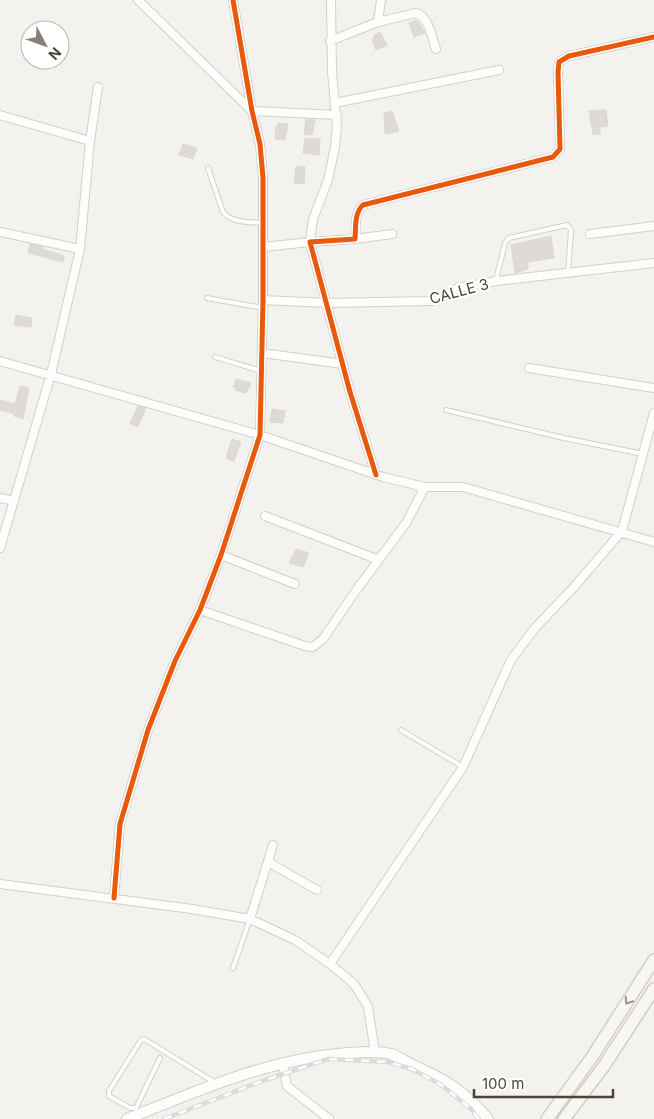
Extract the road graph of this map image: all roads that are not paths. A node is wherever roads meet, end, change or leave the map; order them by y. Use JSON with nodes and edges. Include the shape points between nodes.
{"nodes":[{"id":1,"x":138,"y":0,"type":"edge"},
{"id":2,"x":233,"y":0,"type":"edge"},
{"id":3,"x":330,"y":0,"type":"edge"},
{"id":4,"x":381,"y":0,"type":"edge"},
{"id":5,"x":378,"y":22,"type":"junction"},
{"id":6,"x":654,"y":37,"type":"edge"},
{"id":7,"x":330,"y":41,"type":"junction"},
{"id":8,"x":436,"y":49,"type":"dead end"},
{"id":9,"x":499,"y":70,"type":"dead end"},
{"id":10,"x":98,"y":87,"type":"dead end"},
{"id":11,"x":335,"y":103,"type":"junction"},
{"id":12,"x":252,"y":111,"type":"junction"},
{"id":13,"x":337,"y":114,"type":"junction"},
{"id":14,"x":0,"y":115,"type":"edge"},
{"id":15,"x":90,"y":141,"type":"junction"},
{"id":16,"x":208,"y":168,"type":"dead end"},
{"id":17,"x":263,"y":223,"type":"junction"},
{"id":18,"x":654,"y":226,"type":"edge"},
{"id":19,"x":0,"y":232,"type":"edge"},
{"id":20,"x":392,"y":234,"type":"dead end"},
{"id":21,"x":590,"y":234,"type":"dead end"},
{"id":22,"x":354,"y":239,"type":"junction"},
{"id":23,"x":310,"y":242,"type":"junction"},
{"id":24,"x":263,"y":247,"type":"junction"},
{"id":25,"x":80,"y":249,"type":"junction"},
{"id":26,"x":654,"y":263,"type":"edge"},
{"id":27,"x":568,"y":272,"type":"junction"},
{"id":28,"x":496,"y":281,"type":"junction"},
{"id":29,"x":207,"y":298,"type":"dead end"},
{"id":30,"x":326,"y":303,"type":"junction"},
{"id":31,"x":263,"y":304,"type":"junction"},
{"id":32,"x":262,"y":353,"type":"junction"},
{"id":33,"x":215,"y":357,"type":"dead end"},
{"id":34,"x":0,"y":361,"type":"edge"},
{"id":35,"x":343,"y":364,"type":"junction"},
{"id":36,"x":529,"y":368,"type":"dead end"},
{"id":37,"x":261,"y":371,"type":"junction"},
{"id":38,"x":51,"y":374,"type":"junction"},
{"id":39,"x":654,"y":388,"type":"edge"},
{"id":40,"x":446,"y":410,"type":"dead end"},
{"id":41,"x":654,"y":413,"type":"edge"},
{"id":42,"x":260,"y":435,"type":"junction"},
{"id":43,"x":643,"y":454,"type":"junction"},
{"id":44,"x":376,"y":475,"type":"junction"},
{"id":45,"x":425,"y":487,"type":"junction"},
{"id":46,"x":0,"y":498,"type":"edge"},
{"id":47,"x":14,"y":502,"type":"junction"},
{"id":48,"x":265,"y":516,"type":"dead end"},
{"id":49,"x":622,"y":531,"type":"junction"},
{"id":50,"x":654,"y":542,"type":"edge"},
{"id":51,"x":0,"y":548,"type":"edge"},
{"id":52,"x":221,"y":555,"type":"junction"},
{"id":53,"x":379,"y":560,"type":"junction"},
{"id":54,"x":295,"y":584,"type":"dead end"},
{"id":55,"x":200,"y":610,"type":"junction"},
{"id":56,"x":401,"y":730,"type":"dead end"},
{"id":57,"x":463,"y":767,"type":"junction"},
{"id":58,"x":273,"y":845,"type":"dead end"},
{"id":59,"x":268,"y":862,"type":"junction"},
{"id":60,"x":0,"y":884,"type":"edge"},
{"id":61,"x":317,"y":890,"type":"dead end"},
{"id":62,"x":114,"y":898,"type":"junction"},
{"id":63,"x":250,"y":919,"type":"junction"},
{"id":64,"x":654,"y":960,"type":"edge"},
{"id":65,"x":330,"y":964,"type":"junction"},
{"id":66,"x":233,"y":968,"type":"dead end"},
{"id":67,"x":654,"y":990,"type":"edge"},
{"id":68,"x":375,"y":1053,"type":"junction"},
{"id":69,"x":160,"y":1058,"type":"dead end"},
{"id":70,"x":283,"y":1064,"type":"junction"},
{"id":71,"x":216,"y":1084,"type":"junction"},
{"id":72,"x":127,"y":1119,"type":"edge"},
{"id":73,"x":329,"y":1119,"type":"edge"},
{"id":74,"x":488,"y":1119,"type":"edge"},
{"id":75,"x":547,"y":1119,"type":"edge"},
{"id":76,"x":564,"y":1119,"type":"edge"}],
"edges":[{"from":1,"to":12,"type":"street"},
{"from":2,"to":12,"type":"street"},
{"from":3,"to":7,"type":"street"},
{"from":4,"to":5,"type":"street"},
{"from":5,"to":7,"type":"street"},
{"from":5,"to":8,"type":"street","via":[[420,14],[425,18]]},
{"from":6,"to":22,"type":"street","via":[[569,56],[559,62],[560,149],[554,157],[363,205],[357,214]]},
{"from":7,"to":11,"type":"street"},
{"from":9,"to":11,"type":"street"},
{"from":10,"to":15,"type":"street"},
{"from":11,"to":13,"type":"street"},
{"from":12,"to":13,"type":"street"},
{"from":12,"to":17,"type":"street","via":[[260,144]]},
{"from":13,"to":23,"type":"street","via":[[335,147],[328,180],[313,219]]},
{"from":14,"to":15,"type":"street"},
{"from":15,"to":25,"type":"street"},
{"from":16,"to":17,"type":"lane","via":[[227,216],[232,220]]},
{"from":17,"to":24,"type":"street"},
{"from":18,"to":21,"type":"street"},
{"from":19,"to":25,"type":"street"},
{"from":20,"to":22,"type":"street"},
{"from":22,"to":23,"type":"street"},
{"from":23,"to":24,"type":"street"},
{"from":23,"to":30,"type":"street"},
{"from":24,"to":31,"type":"street"},
{"from":25,"to":38,"type":"street"},
{"from":26,"to":27,"type":"street","name":"CALLE 3"},
{"from":27,"to":28,"type":"street","name":"CALLE 3"},
{"from":27,"to":28,"type":"lane","via":[[571,230],[567,225],[509,238]]},
{"from":28,"to":30,"type":"street","name":"CALLE 3","via":[[458,288],[437,300]]},
{"from":29,"to":31,"type":"lane"},
{"from":30,"to":31,"type":"street","name":"CALLE 3"},
{"from":30,"to":35,"type":"street"},
{"from":31,"to":32,"type":"street"},
{"from":32,"to":35,"type":"street"},
{"from":32,"to":37,"type":"street"},
{"from":33,"to":37,"type":"lane"},
{"from":34,"to":38,"type":"street"},
{"from":35,"to":44,"type":"street"},
{"from":36,"to":39,"type":"street"},
{"from":37,"to":42,"type":"street"},
{"from":38,"to":42,"type":"street"},
{"from":38,"to":47,"type":"street"},
{"from":40,"to":43,"type":"lane"},
{"from":41,"to":43,"type":"street"},
{"from":42,"to":44,"type":"street"},
{"from":42,"to":52,"type":"street"},
{"from":43,"to":49,"type":"street"},
{"from":44,"to":45,"type":"street"},
{"from":45,"to":49,"type":"street","via":[[463,487]]},
{"from":45,"to":53,"type":"street","via":[[406,523]]},
{"from":46,"to":47,"type":"street"},
{"from":47,"to":51,"type":"street"},
{"from":48,"to":53,"type":"street"},
{"from":49,"to":50,"type":"street"},
{"from":49,"to":57,"type":"street","via":[[535,628],[511,660]]},
{"from":52,"to":54,"type":"street"},
{"from":52,"to":55,"type":"street"},
{"from":53,"to":55,"type":"street","via":[[322,639],[313,646],[304,646]]},
{"from":55,"to":62,"type":"street","via":[[174,662],[120,824]]},
{"from":56,"to":57,"type":"lane"},
{"from":57,"to":65,"type":"street"},
{"from":58,"to":59,"type":"street"},
{"from":59,"to":61,"type":"street"},
{"from":59,"to":63,"type":"street"},
{"from":60,"to":62,"type":"street"},
{"from":62,"to":63,"type":"street"},
{"from":63,"to":65,"type":"street","via":[[295,940]]},
{"from":63,"to":66,"type":"lane"},
{"from":64,"to":75,"type":"main road","one_way":true,"via":[[592,1057]]},
{"from":65,"to":68,"type":"street","via":[[354,984],[368,1006]]},
{"from":67,"to":76,"type":"main road"},
{"from":68,"to":70,"type":"street","via":[[323,1054]]},
{"from":68,"to":74,"type":"street","via":[[390,1054],[445,1079],[475,1103]]},
{"from":69,"to":71,"type":"lane","via":[[136,1108],[109,1096],[113,1084],[144,1039]]},
{"from":70,"to":71,"type":"street"},
{"from":70,"to":73,"type":"street","via":[[287,1086]]},
{"from":71,"to":72,"type":"street"}]}
